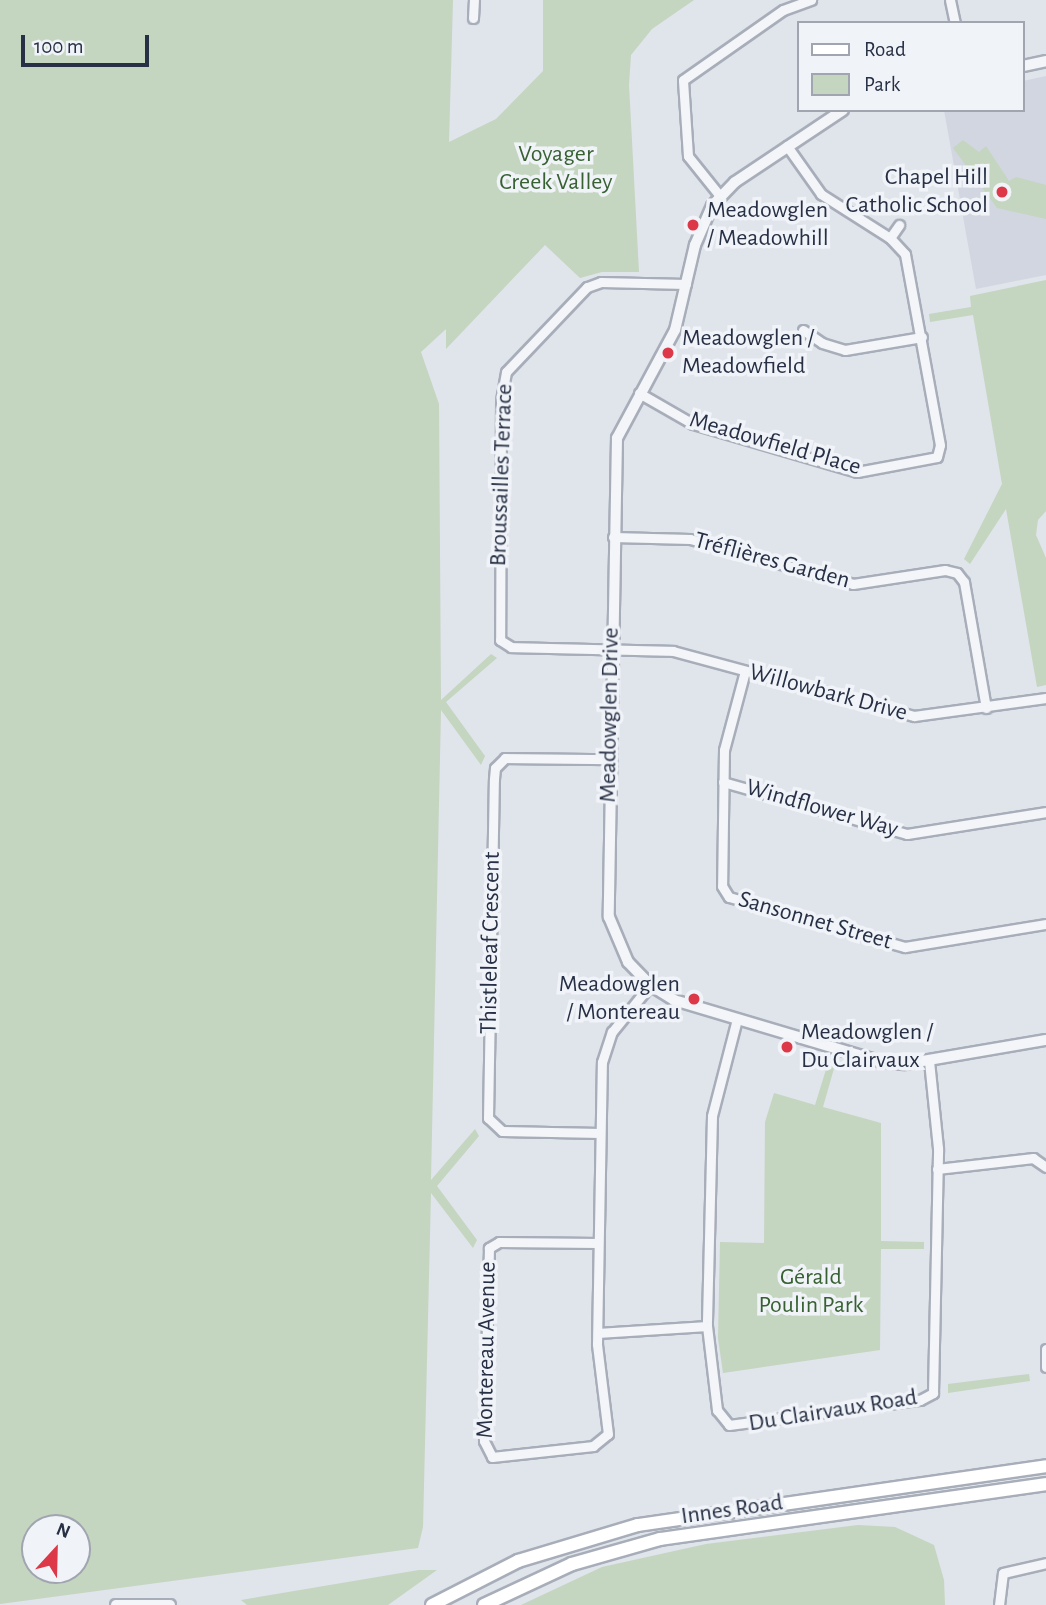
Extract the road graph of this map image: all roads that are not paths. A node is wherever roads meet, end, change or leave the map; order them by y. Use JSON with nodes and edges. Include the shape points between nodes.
{"nodes":[{"id":1,"x":474,"y":0,"type":"edge"},
{"id":2,"x":811,"y":0,"type":"edge"},
{"id":3,"x":950,"y":0,"type":"edge"},
{"id":4,"x":473,"y":18,"type":"dead end"},
{"id":5,"x":955,"y":21,"type":"edge"},
{"id":6,"x":1046,"y":61,"type":"edge"},
{"id":7,"x":1025,"y":66,"type":"edge"},
{"id":8,"x":840,"y":112,"type":"edge"},
{"id":9,"x":787,"y":146,"type":"junction"},
{"id":10,"x":720,"y":195,"type":"junction"},
{"id":11,"x":899,"y":226,"type":"dead end"},
{"id":12,"x":890,"y":238,"type":"junction"},
{"id":13,"x":686,"y":284,"type":"junction"},
{"id":14,"x":803,"y":330,"type":"dead end"},
{"id":15,"x":922,"y":337,"type":"junction"},
{"id":16,"x":639,"y":393,"type":"junction"},
{"id":17,"x":613,"y":537,"type":"junction"},
{"id":18,"x":611,"y":648,"type":"junction"},
{"id":19,"x":745,"y":671,"type":"junction"},
{"id":20,"x":1046,"y":698,"type":"edge"},
{"id":21,"x":986,"y":708,"type":"junction"},
{"id":22,"x":609,"y":759,"type":"junction"},
{"id":23,"x":723,"y":782,"type":"junction"},
{"id":24,"x":1046,"y":812,"type":"edge"},
{"id":25,"x":1046,"y":924,"type":"edge"},
{"id":26,"x":650,"y":985,"type":"junction"},
{"id":27,"x":737,"y":1019,"type":"junction"},
{"id":28,"x":1046,"y":1040,"type":"edge"},
{"id":29,"x":929,"y":1060,"type":"junction"},
{"id":30,"x":600,"y":1133,"type":"junction"},
{"id":31,"x":1046,"y":1167,"type":"edge"},
{"id":32,"x":937,"y":1169,"type":"junction"},
{"id":33,"x":598,"y":1243,"type":"junction"},
{"id":34,"x":707,"y":1326,"type":"junction"},
{"id":35,"x":598,"y":1333,"type":"junction"},
{"id":36,"x":1046,"y":1349,"type":"edge"},
{"id":37,"x":1046,"y":1367,"type":"edge"},
{"id":38,"x":1046,"y":1466,"type":"edge"},
{"id":39,"x":1046,"y":1484,"type":"edge"},
{"id":40,"x":1046,"y":1563,"type":"edge"},
{"id":41,"x":116,"y":1605,"type":"edge"},
{"id":42,"x":170,"y":1605,"type":"edge"},
{"id":43,"x":432,"y":1605,"type":"edge"},
{"id":44,"x":484,"y":1605,"type":"edge"},
{"id":45,"x":999,"y":1605,"type":"edge"}],
"edges":[{"from":1,"to":4,"type":"street"},
{"from":2,"to":10,"type":"street","via":[[783,10],[682,80],[686,150],[694,168]]},
{"from":3,"to":5,"type":"street"},
{"from":6,"to":7,"type":"street"},
{"from":8,"to":9,"type":"street","name":"Meadowglen Drive"},
{"from":9,"to":10,"type":"street","name":"Meadowglen Drive"},
{"from":9,"to":12,"type":"street","name":"Meadowfield Place","via":[[821,194]]},
{"from":10,"to":13,"type":"street","name":"Meadowglen Drive","via":[[698,233]]},
{"from":11,"to":12,"type":"street"},
{"from":12,"to":15,"type":"street","name":"Meadowfield Place","via":[[909,264]]},
{"from":13,"to":16,"type":"street","name":"Meadowglen Drive","via":[[675,330]]},
{"from":13,"to":18,"type":"street","name":"Broussailles Terrace","via":[[601,282],[587,287],[522,351],[503,381],[500,640],[512,647]]},
{"from":14,"to":15,"type":"street","via":[[822,343],[845,350]]},
{"from":15,"to":16,"type":"street","name":"Meadowfield Place","via":[[940,445],[937,457],[928,462],[857,472],[699,427]]},
{"from":16,"to":17,"type":"street","name":"Meadowglen Drive","via":[[615,446]]},
{"from":17,"to":18,"type":"street","name":"Meadowglen Drive"},
{"from":17,"to":21,"type":"street","name":"Tréflières Garden","via":[[691,538],[853,584],[945,570],[957,573],[964,582]]},
{"from":18,"to":19,"type":"street","name":"Willowbark Drive","via":[[673,650]]},
{"from":18,"to":22,"type":"street","name":"Meadowglen Drive"},
{"from":19,"to":21,"type":"street","name":"Willowbark Drive","via":[[895,714],[933,717]]},
{"from":19,"to":23,"type":"street","name":"Sansonnet Street","via":[[726,739]]},
{"from":20,"to":21,"type":"street","name":"Willowbark Drive"},
{"from":22,"to":26,"type":"street","name":"Meadowglen Drive","via":[[609,917],[628,962]]},
{"from":22,"to":30,"type":"street","name":"Thistleleaf Crescent","via":[[505,758],[495,768],[494,779],[488,1118],[502,1131]]},
{"from":23,"to":24,"type":"street","name":"Windflower Way","via":[[907,834]]},
{"from":23,"to":25,"type":"street","name":"Sansonnet Street","via":[[722,886],[734,900],[905,947]]},
{"from":26,"to":27,"type":"street","name":"Meadowglen Drive","via":[[674,1000]]},
{"from":26,"to":30,"type":"street","name":"Montereau Avenue","via":[[607,1041]]},
{"from":27,"to":29,"type":"street","name":"Meadowglen Drive","via":[[879,1061]]},
{"from":27,"to":34,"type":"street","name":"Du Clairvaux Road","via":[[712,1116]]},
{"from":28,"to":29,"type":"street","name":"Meadowglen Drive"},
{"from":29,"to":32,"type":"street","name":"Du Clairvaux Road"},
{"from":30,"to":33,"type":"street","name":"Montereau Avenue"},
{"from":31,"to":32,"type":"street","via":[[1033,1158]]},
{"from":32,"to":34,"type":"street","name":"Du Clairvaux Road","via":[[935,1387],[928,1398],[729,1425],[718,1410]]},
{"from":33,"to":35,"type":"street","name":"Montereau Avenue"},
{"from":33,"to":35,"type":"street","name":"Montereau Avenue","via":[[499,1242],[489,1248],[484,1441],[488,1454],[498,1459],[605,1441],[609,1428]]},
{"from":34,"to":35,"type":"street"},
{"from":36,"to":37,"type":"street"},
{"from":38,"to":43,"type":"main road","name":"Innes Road","via":[[638,1525],[518,1561]]},
{"from":39,"to":44,"type":"main road","name":"Innes Road","via":[[660,1539],[572,1564]]},
{"from":40,"to":45,"type":"street","via":[[1003,1573]]},
{"from":41,"to":42,"type":"street"}]}
